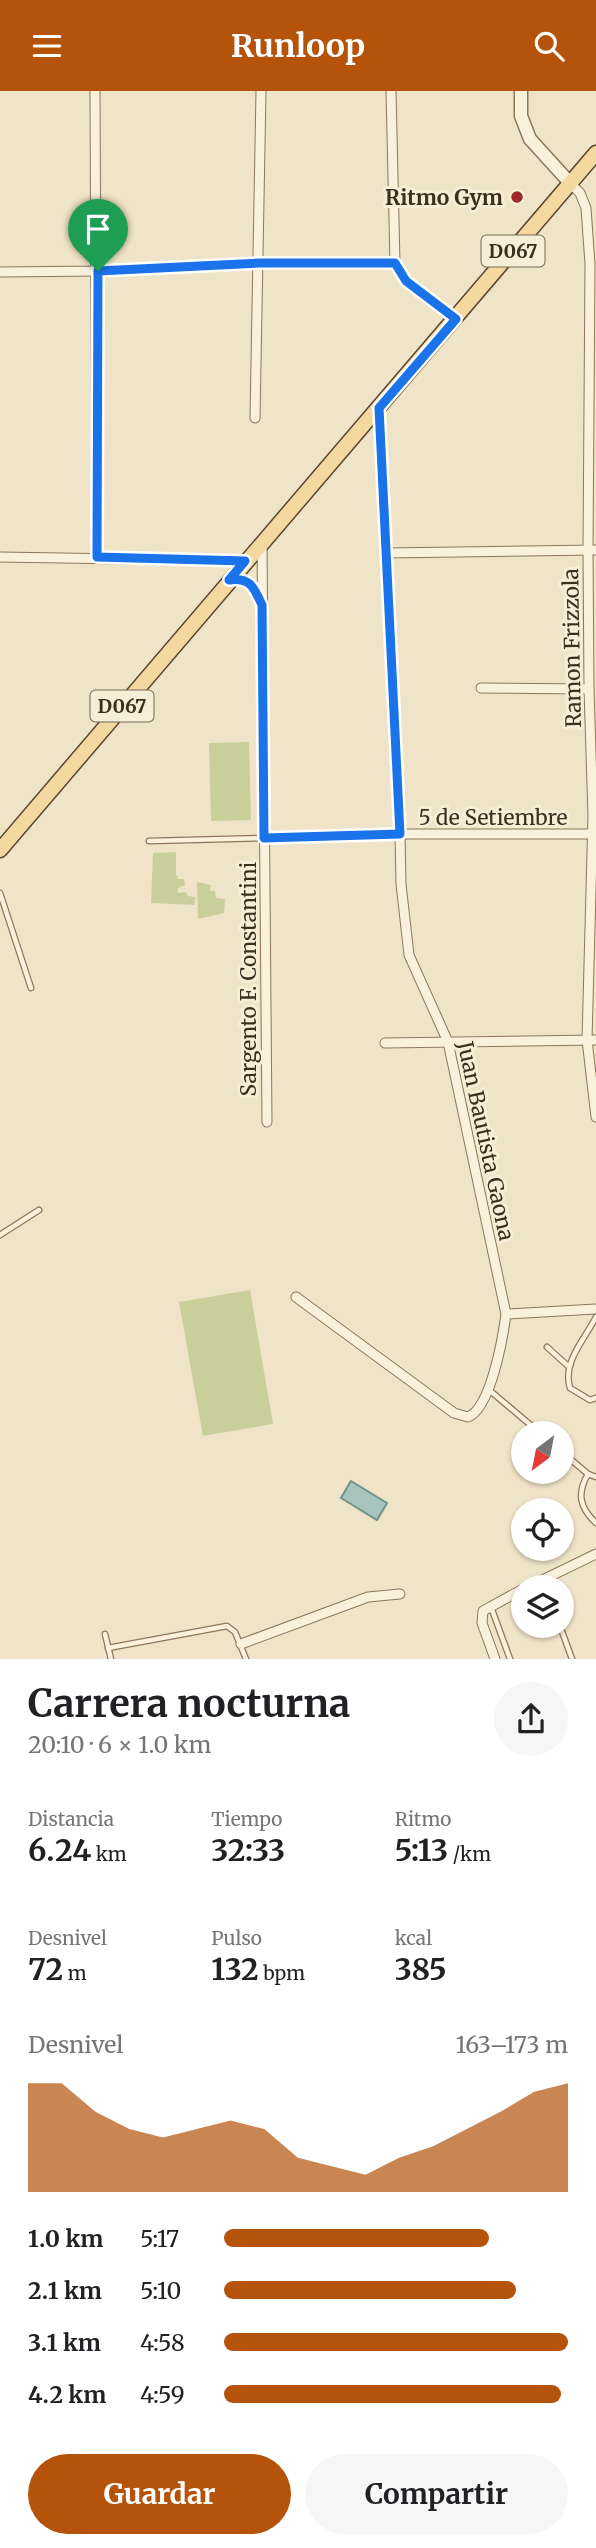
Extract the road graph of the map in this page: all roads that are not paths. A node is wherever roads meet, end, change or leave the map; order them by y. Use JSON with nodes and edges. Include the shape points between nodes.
{"nodes":[{"id":1,"x":95,"y":91,"type":"edge"},
{"id":2,"x":261,"y":91,"type":"edge"},
{"id":3,"x":391,"y":91,"type":"edge"},
{"id":4,"x":521,"y":91,"type":"edge"},
{"id":5,"x":596,"y":153,"type":"edge"},
{"id":6,"x":570,"y":183,"type":"junction"},
{"id":7,"x":259,"y":263,"type":"junction"},
{"id":8,"x":395,"y":263,"type":"junction"},
{"id":9,"x":593,"y":264,"type":"edge"},
{"id":10,"x":98,"y":271,"type":"junction"},
{"id":11,"x":0,"y":272,"type":"edge"},
{"id":12,"x":456,"y":319,"type":"junction"},
{"id":13,"x":379,"y":408,"type":"junction"},
{"id":14,"x":255,"y":418,"type":"dead end"},
{"id":15,"x":262,"y":541,"type":"junction"},
{"id":16,"x":592,"y":550,"type":"edge"},
{"id":17,"x":386,"y":553,"type":"junction"},
{"id":18,"x":0,"y":557,"type":"edge"},
{"id":19,"x":97,"y":557,"type":"junction"},
{"id":20,"x":245,"y":561,"type":"junction"},
{"id":21,"x":229,"y":580,"type":"junction"},
{"id":22,"x":262,"y":605,"type":"junction"},
{"id":23,"x":481,"y":688,"type":"dead end"},
{"id":24,"x":589,"y":688,"type":"junction"},
{"id":25,"x":400,"y":834,"type":"junction"},
{"id":26,"x":594,"y":834,"type":"edge"},
{"id":27,"x":264,"y":838,"type":"junction"},
{"id":28,"x":149,"y":841,"type":"dead end"},
{"id":29,"x":0,"y":850,"type":"edge"},
{"id":30,"x":0,"y":893,"type":"edge"},
{"id":31,"x":31,"y":988,"type":"dead end"},
{"id":32,"x":591,"y":1040,"type":"edge"},
{"id":33,"x":448,"y":1042,"type":"junction"},
{"id":34,"x":385,"y":1043,"type":"dead end"},
{"id":35,"x":596,"y":1117,"type":"edge"},
{"id":36,"x":267,"y":1122,"type":"dead end"},
{"id":37,"x":39,"y":1210,"type":"dead end"},
{"id":38,"x":0,"y":1235,"type":"edge"},
{"id":39,"x":296,"y":1297,"type":"dead end"},
{"id":40,"x":596,"y":1309,"type":"edge"},
{"id":41,"x":506,"y":1314,"type":"junction"},
{"id":42,"x":596,"y":1317,"type":"edge"},
{"id":43,"x":547,"y":1347,"type":"dead end"},
{"id":44,"x":568,"y":1366,"type":"junction"},
{"id":45,"x":487,"y":1389,"type":"junction"},
{"id":46,"x":596,"y":1398,"type":"edge"},
{"id":47,"x":526,"y":1421,"type":"edge"},
{"id":48,"x":574,"y":1462,"type":"edge"},
{"id":49,"x":588,"y":1473,"type":"junction"},
{"id":50,"x":596,"y":1477,"type":"edge"},
{"id":51,"x":596,"y":1523,"type":"edge"},
{"id":52,"x":596,"y":1554,"type":"edge"},
{"id":53,"x":560,"y":1575,"type":"edge"},
{"id":54,"x":400,"y":1594,"type":"dead end"},
{"id":55,"x":511,"y":1596,"type":"edge"},
{"id":56,"x":490,"y":1606,"type":"junction"},
{"id":57,"x":105,"y":1634,"type":"dead end"},
{"id":58,"x":564,"y":1638,"type":"edge"},
{"id":59,"x":241,"y":1644,"type":"junction"},
{"id":60,"x":108,"y":1648,"type":"junction"},
{"id":61,"x":111,"y":1659,"type":"edge"},
{"id":62,"x":246,"y":1659,"type":"edge"},
{"id":63,"x":495,"y":1659,"type":"edge"},
{"id":64,"x":510,"y":1659,"type":"edge"},
{"id":65,"x":572,"y":1659,"type":"edge"}],
"edges":[{"from":1,"to":10,"type":"street"},
{"from":2,"to":7,"type":"street"},
{"from":3,"to":8,"type":"street"},
{"from":4,"to":6,"type":"street","via":[[521,116],[530,139]]},
{"from":5,"to":6,"type":"main road","number":"D067"},
{"from":6,"to":9,"type":"street","name":"Ramon Frizzola","via":[[586,208]]},
{"from":6,"to":12,"type":"main road","number":"D067"},
{"from":7,"to":8,"type":"street"},
{"from":7,"to":10,"type":"street"},
{"from":7,"to":14,"type":"street"},
{"from":8,"to":12,"type":"street","via":[[406,281]]},
{"from":9,"to":16,"type":"street","name":"Ramon Frizzola"},
{"from":10,"to":11,"type":"street"},
{"from":10,"to":19,"type":"street"},
{"from":12,"to":13,"type":"main road","number":"D067"},
{"from":13,"to":15,"type":"main road","number":"D067"},
{"from":13,"to":17,"type":"street","name":"Juan Bautista Gaona"},
{"from":15,"to":20,"type":"main road","number":"D067"},
{"from":15,"to":22,"type":"street","name":"Sargento F. Constantini"},
{"from":16,"to":17,"type":"street"},
{"from":16,"to":24,"type":"street","name":"Ramon Frizzola"},
{"from":17,"to":25,"type":"street","name":"Juan Bautista Gaona"},
{"from":18,"to":19,"type":"street"},
{"from":19,"to":20,"type":"street"},
{"from":20,"to":21,"type":"main road","number":"D067"},
{"from":21,"to":22,"type":"street","via":[[245,580]]},
{"from":21,"to":29,"type":"main road","number":"D067"},
{"from":22,"to":27,"type":"street","name":"Sargento F. Constantini"},
{"from":23,"to":24,"type":"street"},
{"from":24,"to":26,"type":"street","name":"Ramon Frizzola"},
{"from":25,"to":26,"type":"street","name":"5 de Setiembre"},
{"from":25,"to":27,"type":"street","name":"5 de Setiembre"},
{"from":25,"to":33,"type":"street","name":"Juan Bautista Gaona","via":[[409,955]]},
{"from":26,"to":32,"type":"street","name":"Ramon Frizzola"},
{"from":27,"to":28,"type":"lane"},
{"from":27,"to":36,"type":"street","name":"Sargento F. Constantini"},
{"from":30,"to":31,"type":"lane"},
{"from":32,"to":33,"type":"street"},
{"from":32,"to":35,"type":"street","name":"Ramon Frizzola"},
{"from":33,"to":34,"type":"street"},
{"from":33,"to":41,"type":"street","name":"Juan Bautista Gaona"},
{"from":37,"to":38,"type":"lane"},
{"from":39,"to":45,"type":"street","name":"Juan Bautista Gaona","via":[[454,1413],[468,1417],[478,1411]]},
{"from":40,"to":41,"type":"street"},
{"from":41,"to":45,"type":"street","name":"Juan Bautista Gaona"},
{"from":42,"to":44,"type":"lane"},
{"from":43,"to":44,"type":"lane"},
{"from":44,"to":46,"type":"lane","via":[[570,1388],[590,1400]]},
{"from":45,"to":47,"type":"lane"},
{"from":48,"to":49,"type":"lane"},
{"from":49,"to":50,"type":"lane"},
{"from":49,"to":51,"type":"lane","via":[[579,1497]]},
{"from":52,"to":53,"type":"street"},
{"from":54,"to":59,"type":"street","via":[[368,1597]]},
{"from":55,"to":56,"type":"street"},
{"from":56,"to":63,"type":"street","via":[[483,1611],[482,1623]]},
{"from":56,"to":64,"type":"lane"},
{"from":57,"to":60,"type":"lane"},
{"from":58,"to":65,"type":"lane"},
{"from":59,"to":60,"type":"lane","via":[[227,1626]]},
{"from":59,"to":62,"type":"lane"},
{"from":60,"to":61,"type":"lane"}]}
